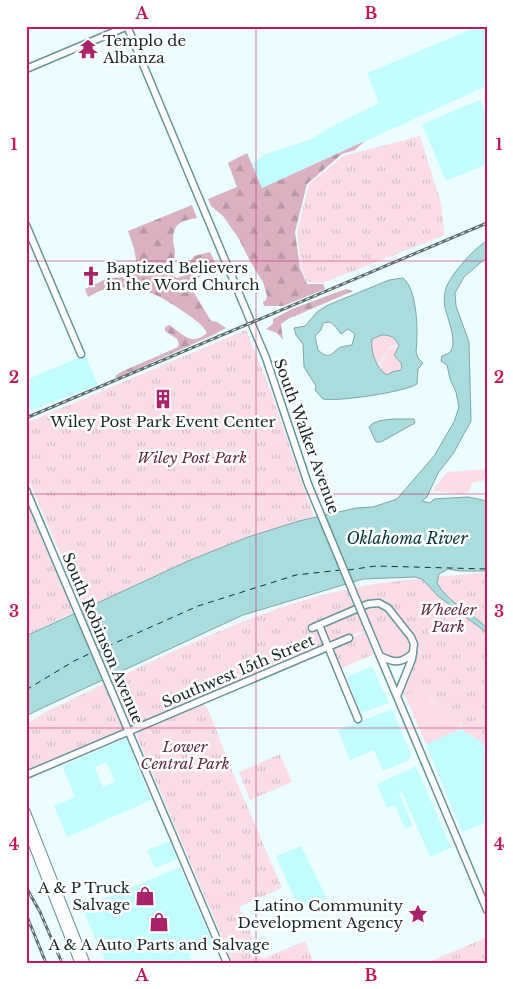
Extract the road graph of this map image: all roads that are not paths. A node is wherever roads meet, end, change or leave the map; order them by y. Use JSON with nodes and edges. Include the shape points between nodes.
{"nodes":[{"id":1,"x":127,"y":26,"type":"edge"},
{"id":2,"x":26,"y":69,"type":"edge"},
{"id":3,"x":26,"y":225,"type":"edge"},
{"id":4,"x":81,"y":354,"type":"dead end"},
{"id":5,"x":26,"y":490,"type":"edge"},
{"id":6,"x":319,"y":625,"type":"junction"},
{"id":7,"x":312,"y":628,"type":"dead end"},
{"id":8,"x":349,"y":638,"type":"dead end"},
{"id":9,"x":328,"y":647,"type":"junction"},
{"id":10,"x":413,"y":653,"type":"junction"},
{"id":11,"x":380,"y":656,"type":"junction"},
{"id":12,"x":397,"y":696,"type":"junction"},
{"id":13,"x":358,"y":719,"type":"dead end"},
{"id":14,"x":129,"y":731,"type":"junction"},
{"id":15,"x":26,"y":774,"type":"edge"},
{"id":16,"x":26,"y":811,"type":"edge"},
{"id":17,"x":26,"y":828,"type":"edge"},
{"id":18,"x":487,"y":910,"type":"edge"},
{"id":19,"x":79,"y":963,"type":"edge"},
{"id":20,"x":86,"y":963,"type":"edge"},
{"id":21,"x":227,"y":963,"type":"edge"}],
"edges":[{"from":1,"to":2,"type":"main road"},
{"from":1,"to":11,"type":"main road","name":"South Walker Avenue","bridge":true,"via":[[266,358],[308,484]]},
{"from":3,"to":4,"type":"main road"},
{"from":5,"to":14,"type":"main road","name":"South Robinson Avenue"},
{"from":6,"to":7,"type":"main road","name":"Southwest 15th Street"},
{"from":6,"to":9,"type":"main road"},
{"from":6,"to":10,"type":"main road","name":"Southwest 15th Street","via":[[368,604],[379,603],[388,608],[411,637]]},
{"from":8,"to":9,"type":"main road","name":"Southwest 15th Street"},
{"from":9,"to":13,"type":"main road"},
{"from":9,"to":14,"type":"main road","name":"Southwest 15th Street"},
{"from":10,"to":11,"type":"main road","via":[[398,662]]},
{"from":10,"to":12,"type":"main road"},
{"from":11,"to":12,"type":"main road","name":"South Walker Avenue"},
{"from":12,"to":18,"type":"main road","name":"South Walker Avenue"},
{"from":14,"to":15,"type":"main road","name":"Southwest 15th Street"},
{"from":14,"to":21,"type":"main road","name":"South Robinson Avenue"},
{"from":16,"to":20,"type":"main road"},
{"from":17,"to":19,"type":"main road"}]}
